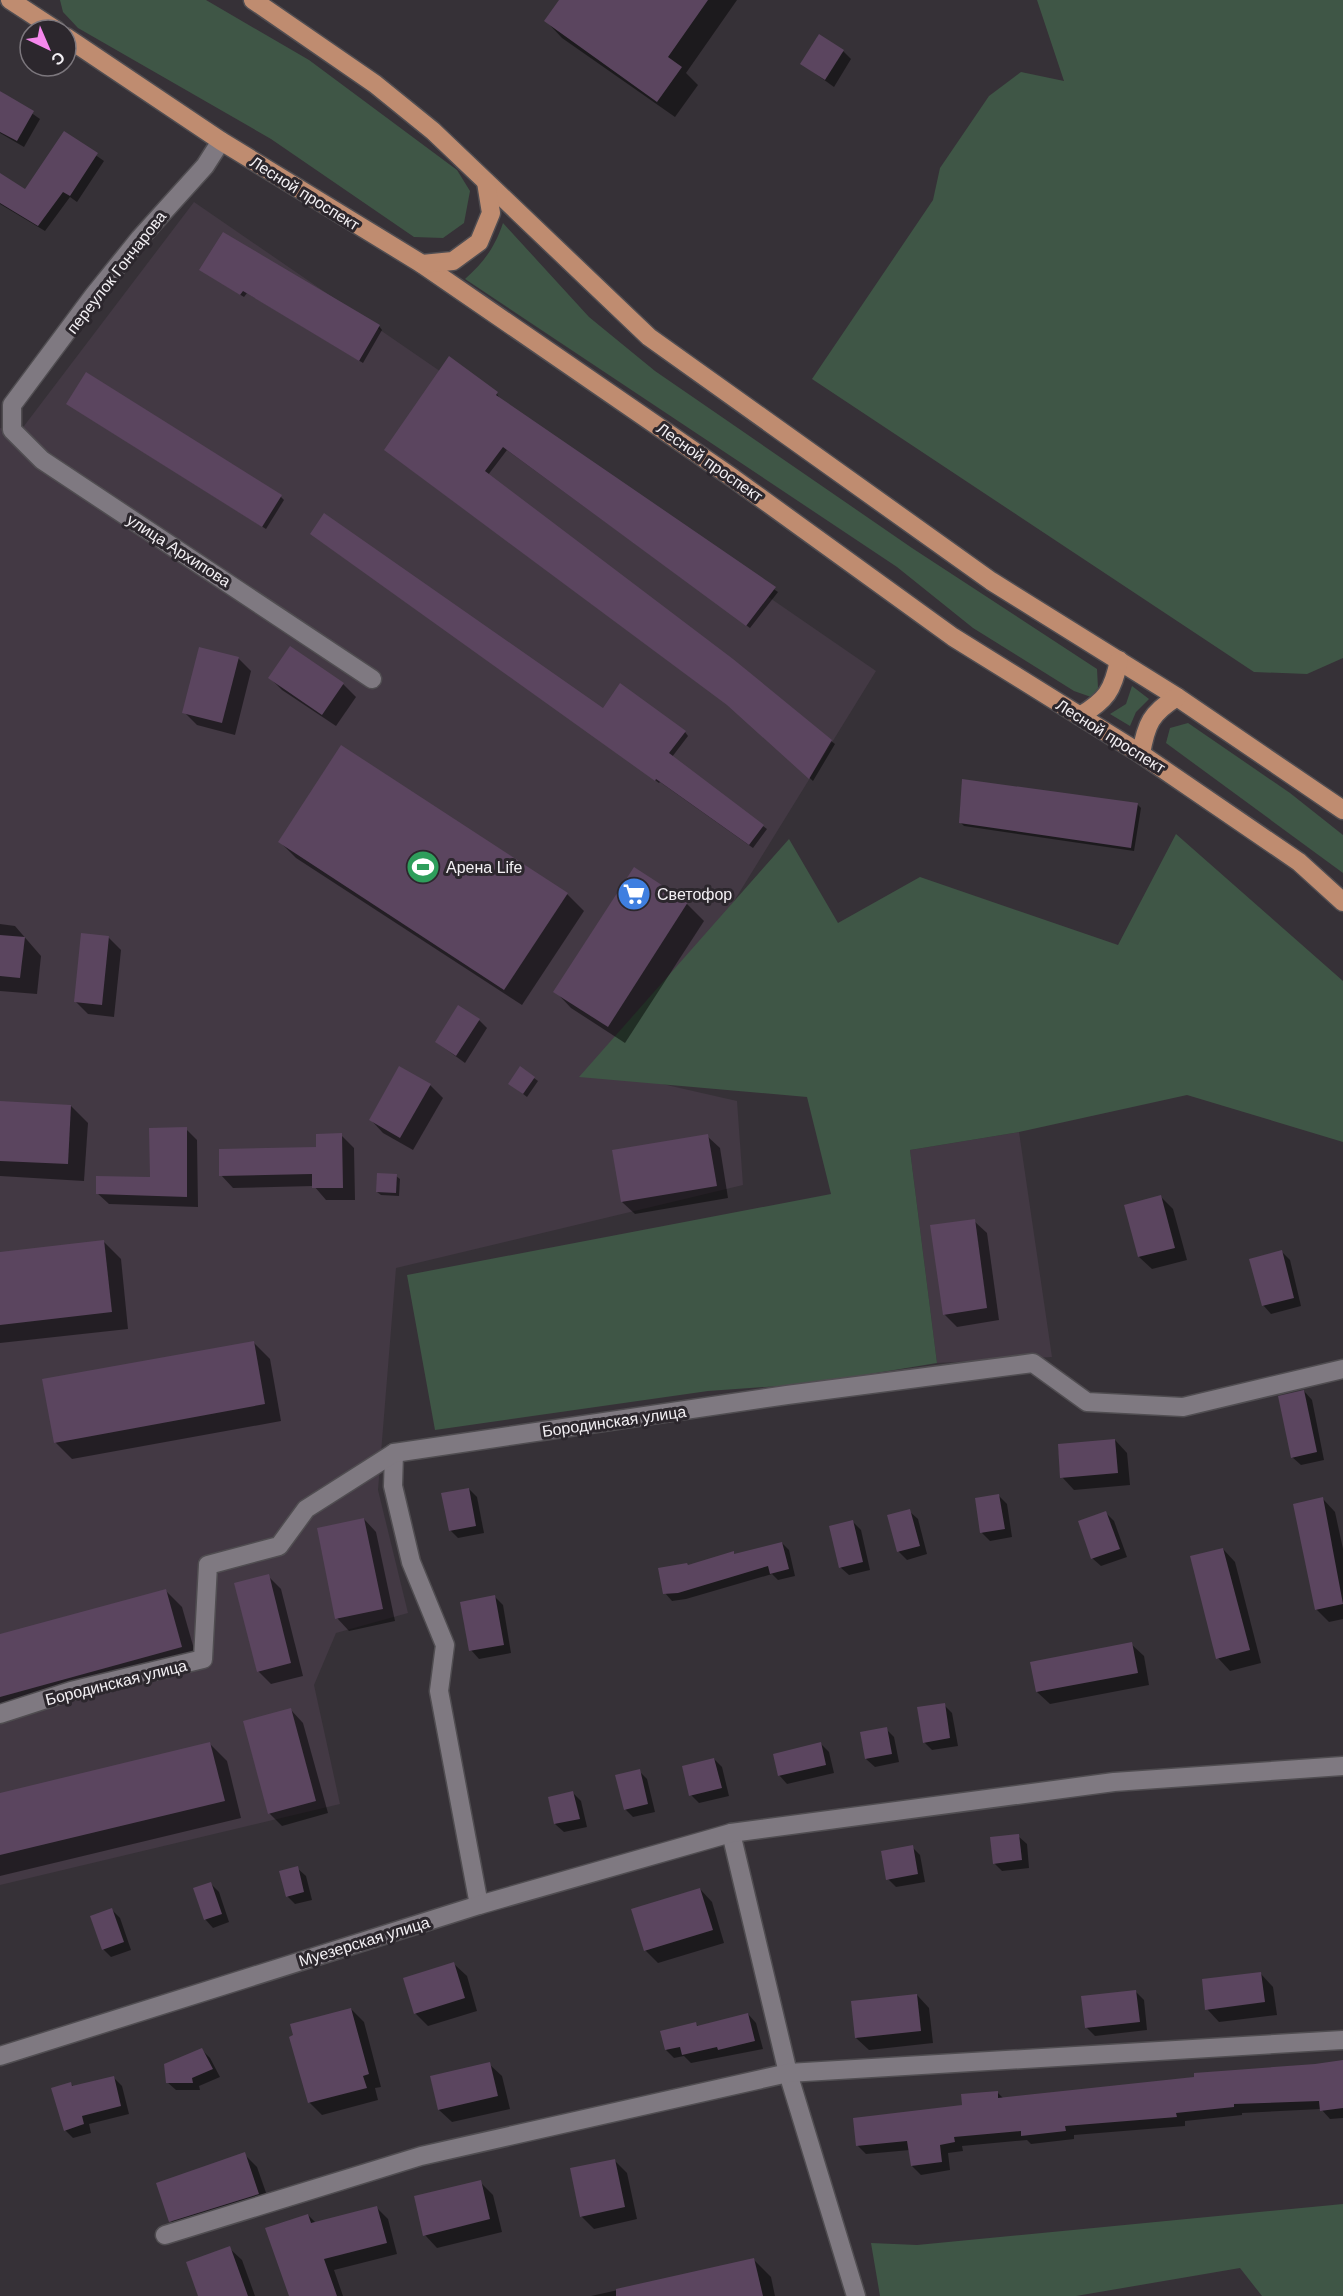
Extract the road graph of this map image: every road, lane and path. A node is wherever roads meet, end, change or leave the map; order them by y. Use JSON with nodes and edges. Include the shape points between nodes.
{"nodes":[{"id":1,"x":10,"y":0,"type":"edge"},
{"id":2,"x":40,"y":0,"type":"edge"},
{"id":3,"x":253,"y":0,"type":"edge"},
{"id":4,"x":37,"y":18,"type":"edge"},
{"id":5,"x":47,"y":18,"type":"edge"},
{"id":6,"x":78,"y":45,"type":"edge"},
{"id":7,"x":221,"y":141,"type":"junction"},
{"id":8,"x":486,"y":182,"type":"junction"},
{"id":9,"x":422,"y":264,"type":"junction"},
{"id":10,"x":12,"y":405,"type":"joint"},
{"id":11,"x":1119,"y":660,"type":"junction"},
{"id":12,"x":372,"y":679,"type":"dead end"},
{"id":13,"x":1178,"y":697,"type":"junction"},
{"id":14,"x":1080,"y":716,"type":"junction"},
{"id":15,"x":1141,"y":754,"type":"junction"},
{"id":16,"x":1343,"y":810,"type":"edge"},
{"id":17,"x":1343,"y":902,"type":"edge"},
{"id":18,"x":1343,"y":1369,"type":"edge"},
{"id":19,"x":394,"y":1453,"type":"junction"},
{"id":20,"x":0,"y":1714,"type":"edge"},
{"id":21,"x":1343,"y":1766,"type":"edge"},
{"id":22,"x":731,"y":1833,"type":"junction"},
{"id":23,"x":479,"y":1905,"type":"junction"},
{"id":24,"x":1343,"y":2040,"type":"edge"},
{"id":25,"x":0,"y":2056,"type":"edge"},
{"id":26,"x":788,"y":2073,"type":"junction"},
{"id":27,"x":165,"y":2235,"type":"dead end"},
{"id":28,"x":856,"y":2296,"type":"edge"}],
"edges":[{"from":1,"to":4,"type":"main road"},
{"from":2,"to":5,"type":"main road"},
{"from":3,"to":8,"type":"main road","via":[[375,84],[433,131]]},
{"from":6,"to":7,"type":"main road","name":"Лесной проспект"},
{"from":7,"to":9,"type":"main road","name":"Лесной проспект"},
{"from":7,"to":10,"type":"street","name":"переулок Гончарова","via":[[205,166],[94,295]]},
{"from":8,"to":9,"type":"main road","via":[[491,213],[479,242],[453,261]]},
{"from":8,"to":11,"type":"main road","via":[[649,337],[991,581]]},
{"from":9,"to":14,"type":"main road","name":"Лесной проспект","via":[[733,478],[953,638]]},
{"from":10,"to":12,"type":"street","name":"улица Архипова","via":[[12,430],[42,460]]},
{"from":11,"to":13,"type":"main road"},
{"from":11,"to":14,"type":"main road","via":[[1114,684],[1100,704]]},
{"from":13,"to":15,"type":"main road","via":[[1158,709],[1145,729]]},
{"from":13,"to":16,"type":"main road"},
{"from":14,"to":15,"type":"main road","name":"Лесной проспект"},
{"from":15,"to":17,"type":"main road","name":"Лесной проспект","via":[[1299,862]]},
{"from":18,"to":19,"type":"street","name":"Бородинская улица","via":[[1183,1407],[1087,1402],[1033,1363]]},
{"from":19,"to":20,"type":"street","name":"Бородинская улица","via":[[306,1509],[279,1546],[208,1565],[203,1659],[71,1691]]},
{"from":19,"to":23,"type":"street","via":[[393,1486],[411,1562],[445,1645],[439,1691]]},
{"from":21,"to":22,"type":"street","name":"Муезерская улица","via":[[1114,1782]]},
{"from":22,"to":23,"type":"street","name":"Муезерская улица"},
{"from":22,"to":26,"type":"street"},
{"from":23,"to":25,"type":"street","name":"Муезерская улица"},
{"from":24,"to":26,"type":"street"},
{"from":26,"to":27,"type":"street","via":[[422,2156]]},
{"from":26,"to":28,"type":"street"}]}
